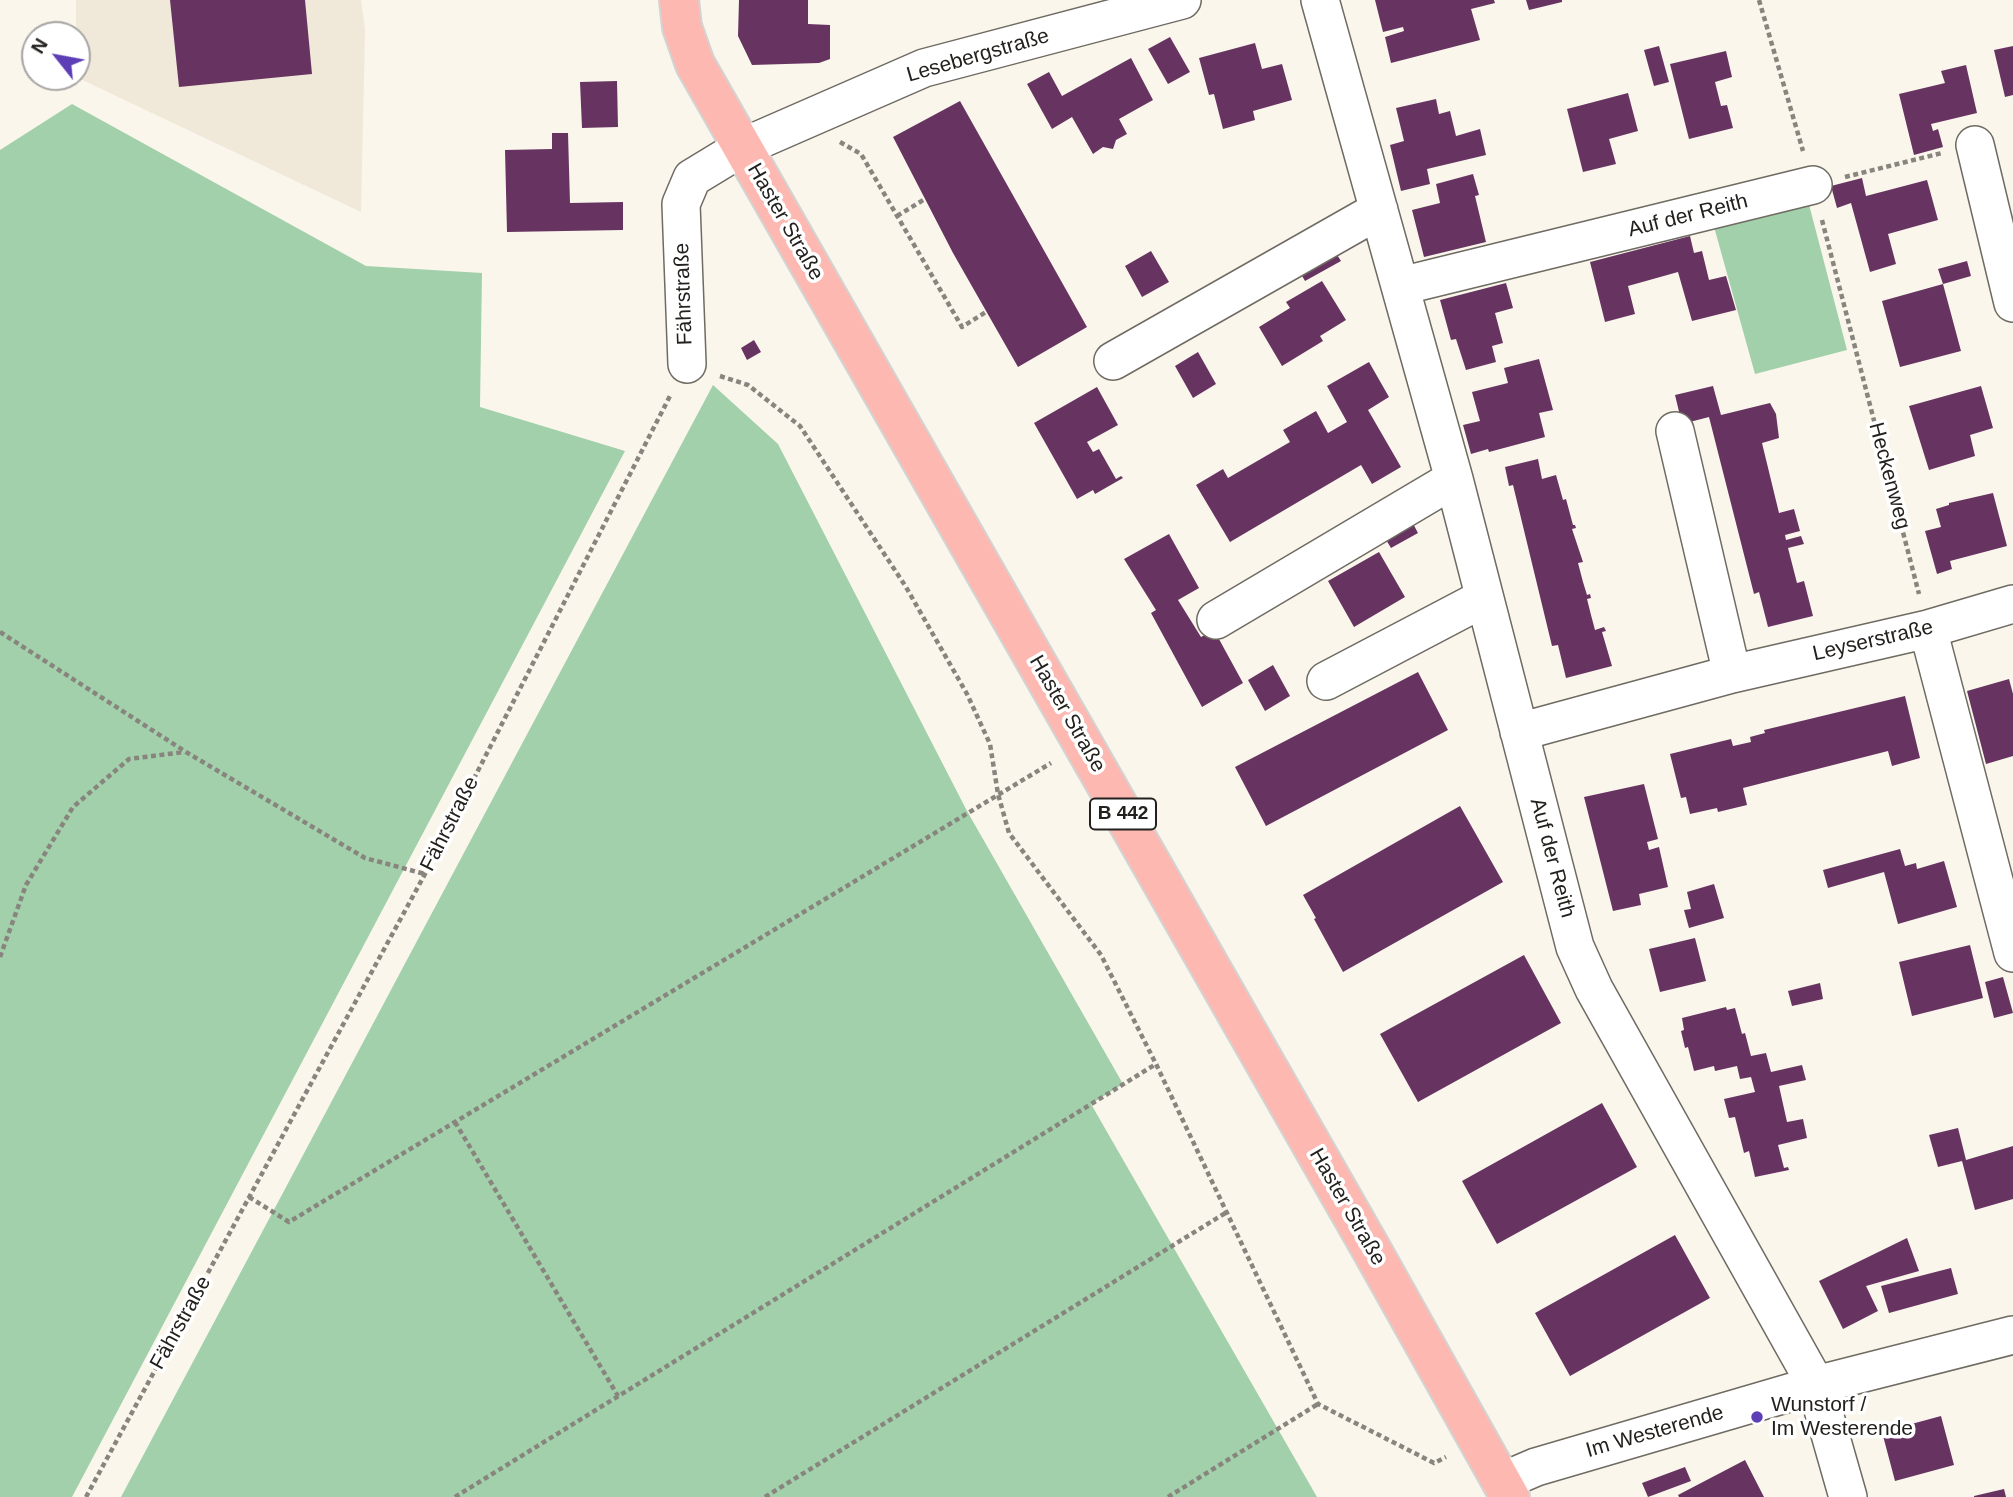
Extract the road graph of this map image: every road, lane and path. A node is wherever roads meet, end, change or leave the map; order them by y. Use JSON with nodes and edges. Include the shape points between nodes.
{"nodes":[{"id":1,"x":679,"y":0,"type":"edge"},
{"id":2,"x":1182,"y":0,"type":"edge"},
{"id":3,"x":1320,"y":0,"type":"edge"},
{"id":4,"x":1759,"y":0,"type":"edge"},
{"id":5,"x":803,"y":120,"type":"junction"},
{"id":6,"x":1975,"y":145,"type":"joint"},
{"id":7,"x":743,"y":147,"type":"junction"},
{"id":8,"x":1813,"y":185,"type":"junction"},
{"id":9,"x":925,"y":199,"type":"dead end"},
{"id":10,"x":1379,"y":210,"type":"junction"},
{"id":11,"x":897,"y":216,"type":"junction"},
{"id":12,"x":1401,"y":286,"type":"junction"},
{"id":13,"x":2013,"y":303,"type":"edge"},
{"id":14,"x":986,"y":312,"type":"dead end"},
{"id":15,"x":1113,"y":361,"type":"dead end"},
{"id":16,"x":687,"y":365,"type":"junction"},
{"id":17,"x":1675,"y":431,"type":"dead end"},
{"id":18,"x":1454,"y":479,"type":"junction"},
{"id":19,"x":1484,"y":598,"type":"junction"},
{"id":20,"x":2013,"y":604,"type":"edge"},
{"id":21,"x":1216,"y":620,"type":"dead end"},
{"id":22,"x":1928,"y":629,"type":"junction"},
{"id":23,"x":0,"y":632,"type":"edge"},
{"id":24,"x":1732,"y":674,"type":"junction"},
{"id":25,"x":1326,"y":681,"type":"dead end"},
{"id":26,"x":1518,"y":732,"type":"junction"},
{"id":27,"x":1084,"y":744,"type":"junction"},
{"id":28,"x":186,"y":752,"type":"junction"},
{"id":29,"x":998,"y":794,"type":"junction"},
{"id":30,"x":425,"y":874,"type":"junction"},
{"id":31,"x":2013,"y":953,"type":"edge"},
{"id":32,"x":0,"y":957,"type":"edge"},
{"id":33,"x":1156,"y":1064,"type":"junction"},
{"id":34,"x":455,"y":1122,"type":"junction"},
{"id":35,"x":249,"y":1197,"type":"junction"},
{"id":36,"x":1227,"y":1212,"type":"junction"},
{"id":37,"x":2013,"y":1335,"type":"edge"},
{"id":38,"x":1816,"y":1385,"type":"junction"},
{"id":39,"x":618,"y":1396,"type":"junction"},
{"id":40,"x":1318,"y":1404,"type":"junction"},
{"id":41,"x":1478,"y":1440,"type":"junction"},
{"id":42,"x":1506,"y":1489,"type":"edge"},
{"id":43,"x":86,"y":1497,"type":"edge"},
{"id":44,"x":455,"y":1497,"type":"edge"},
{"id":45,"x":765,"y":1497,"type":"edge"},
{"id":46,"x":1168,"y":1497,"type":"edge"},
{"id":47,"x":1848,"y":1497,"type":"edge"}],
"edges":[{"from":1,"to":7,"type":"main road","name":"Haster Straße","number":"B 442","via":[[682,27],[695,64]]},
{"from":2,"to":5,"type":"street","name":"Lesebergstraße","via":[[924,68]]},
{"from":3,"to":10,"type":"street","name":"Auf der Reith"},
{"from":4,"to":8,"type":"path","name":"Heckenweg"},
{"from":5,"to":7,"type":"street","name":"Lesebergstraße"},
{"from":5,"to":11,"type":"path","via":[[861,154]]},
{"from":6,"to":8,"type":"path"},
{"from":6,"to":13,"type":"street"},
{"from":7,"to":16,"type":"street","name":"Fährstraße","via":[[692,178],[681,204]]},
{"from":7,"to":27,"type":"main road","name":"Haster Straße","number":"B 442"},
{"from":8,"to":12,"type":"street","name":"Auf der Reith"},
{"from":8,"to":22,"type":"path","name":"Heckenweg"},
{"from":9,"to":11,"type":"path"},
{"from":10,"to":12,"type":"street","name":"Auf der Reith"},
{"from":10,"to":15,"type":"street"},
{"from":11,"to":14,"type":"path","via":[[962,327]]},
{"from":12,"to":18,"type":"street","name":"Auf der Reith"},
{"from":16,"to":29,"type":"path","via":[[748,386],[800,426],[906,587],[967,694],[990,744]]},
{"from":16,"to":30,"type":"path","name":"Fährstraße"},
{"from":17,"to":24,"type":"street"},
{"from":18,"to":19,"type":"street","name":"Auf der Reith"},
{"from":18,"to":21,"type":"street"},
{"from":19,"to":25,"type":"street"},
{"from":19,"to":26,"type":"street","name":"Auf der Reith"},
{"from":20,"to":22,"type":"street","name":"Leyserstraße"},
{"from":22,"to":24,"type":"street","name":"Leyserstraße"},
{"from":22,"to":31,"type":"street"},
{"from":23,"to":28,"type":"path"},
{"from":24,"to":26,"type":"street","name":"Leyserstraße"},
{"from":26,"to":38,"type":"street","name":"Auf der Reith","via":[[1575,947],[1594,989]]},
{"from":27,"to":29,"type":"path"},
{"from":27,"to":41,"type":"main road","name":"Haster Straße","number":"B 442"},
{"from":28,"to":30,"type":"path","via":[[365,858]]},
{"from":28,"to":32,"type":"path","via":[[129,759],[73,807],[26,885]]},
{"from":29,"to":33,"type":"path","via":[[1009,833],[1101,955]]},
{"from":29,"to":34,"type":"path"},
{"from":30,"to":35,"type":"path","name":"Fährstraße"},
{"from":33,"to":36,"type":"path"},
{"from":33,"to":39,"type":"path"},
{"from":34,"to":35,"type":"path","via":[[289,1222]]},
{"from":34,"to":39,"type":"path"},
{"from":35,"to":43,"type":"path","name":"Fährstraße"},
{"from":36,"to":40,"type":"path"},
{"from":36,"to":45,"type":"path"},
{"from":37,"to":38,"type":"street","name":"Im Westerende"},
{"from":38,"to":42,"type":"street","name":"Im Westerende","via":[[1536,1466]]},
{"from":38,"to":47,"type":"street","name":"Auf der Reith"},
{"from":39,"to":44,"type":"path"},
{"from":40,"to":41,"type":"path","via":[[1434,1463]]},
{"from":40,"to":46,"type":"path"},
{"from":41,"to":42,"type":"main road","name":"Haster Straße","number":"B 442"}]}
